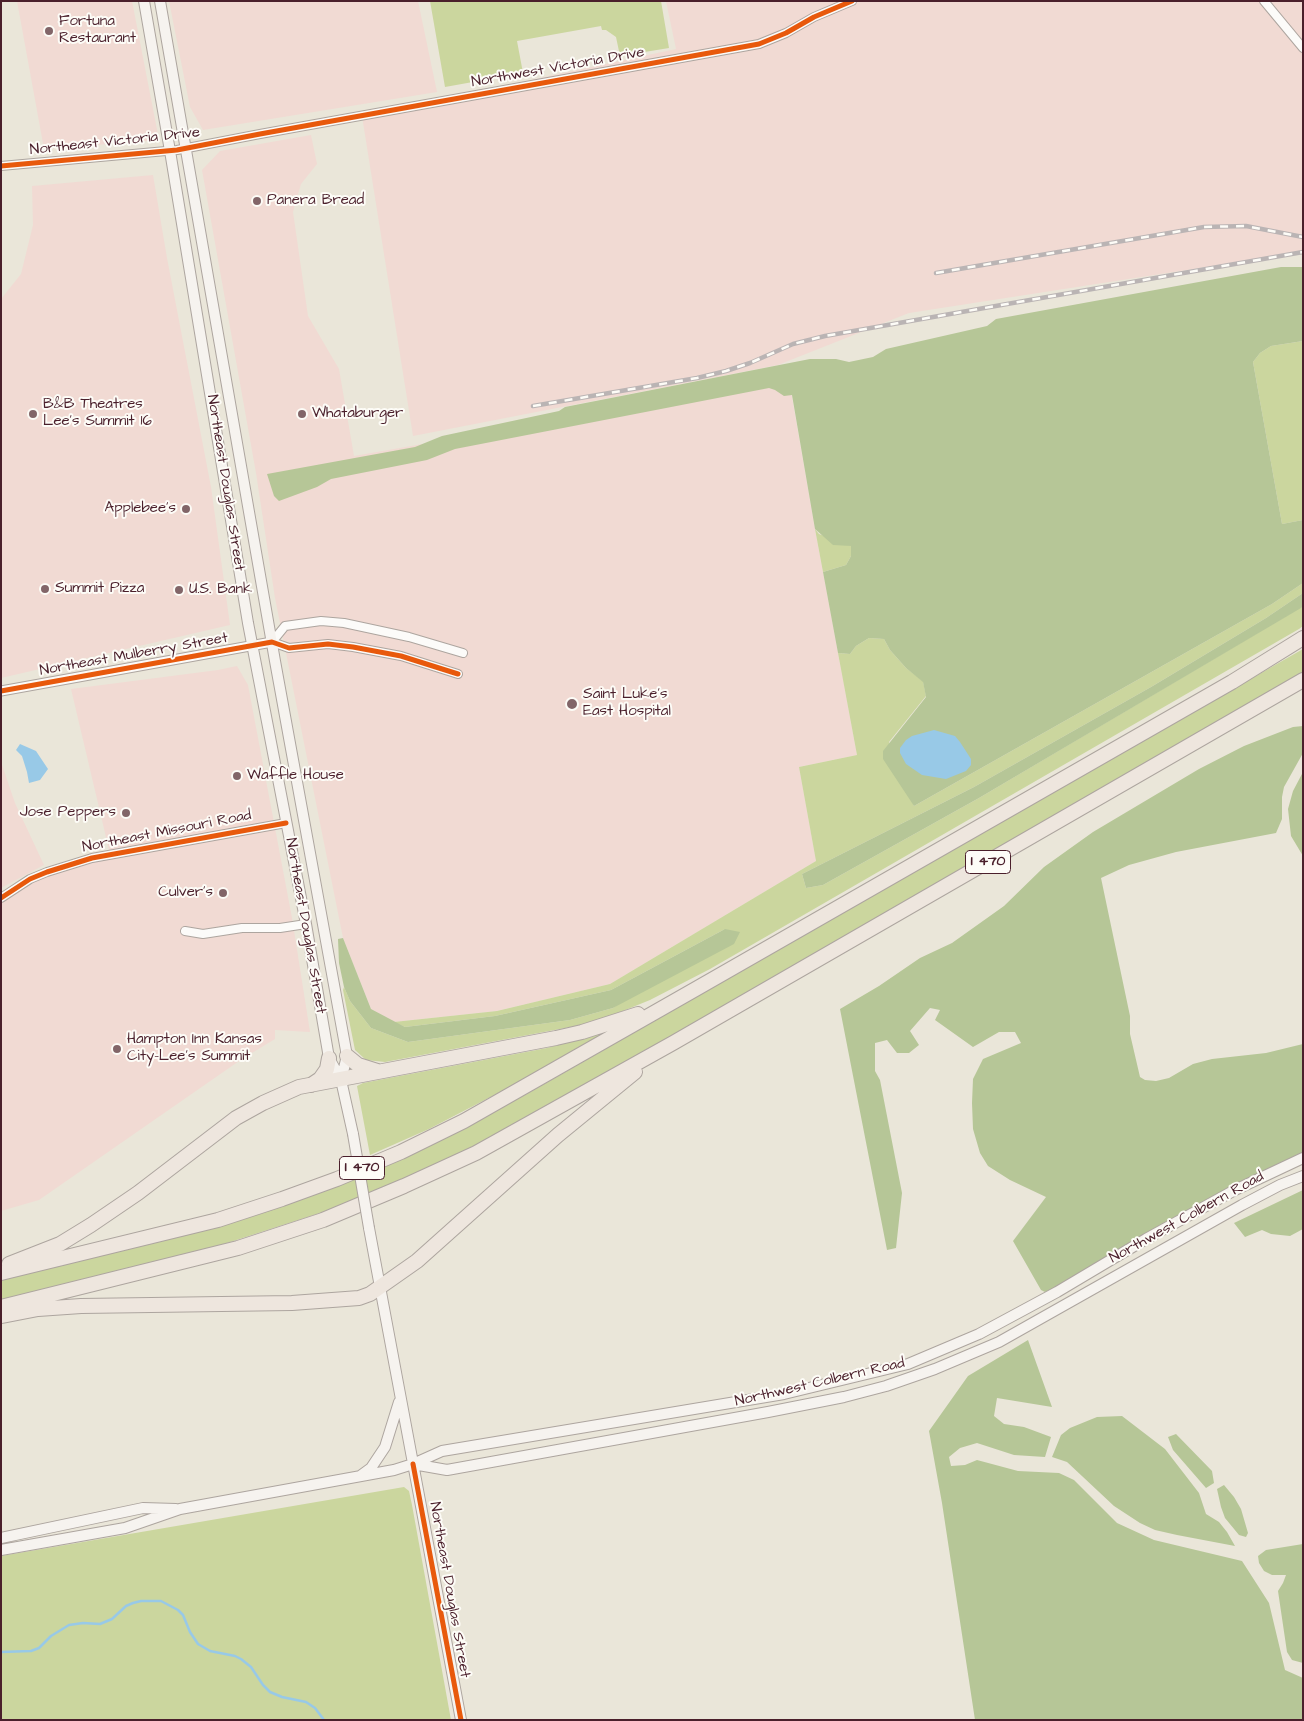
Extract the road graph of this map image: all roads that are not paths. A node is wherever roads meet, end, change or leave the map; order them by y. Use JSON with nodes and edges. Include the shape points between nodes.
{"nodes":[{"id":1,"x":144,"y":1,"type":"edge"},
{"id":2,"x":160,"y":1,"type":"edge"},
{"id":3,"x":852,"y":1,"type":"edge"},
{"id":4,"x":1264,"y":1,"type":"edge"},
{"id":5,"x":1303,"y":48,"type":"edge"},
{"id":6,"x":260,"y":134,"type":"joint"},
{"id":7,"x":186,"y":149,"type":"junction"},
{"id":8,"x":170,"y":151,"type":"junction"},
{"id":9,"x":1,"y":166,"type":"edge"},
{"id":10,"x":1303,"y":638,"type":"edge"},
{"id":11,"x":272,"y":642,"type":"junction"},
{"id":12,"x":253,"y":646,"type":"junction"},
{"id":13,"x":463,"y":653,"type":"dead end"},
{"id":14,"x":458,"y":674,"type":"dead end"},
{"id":15,"x":1303,"y":680,"type":"edge"},
{"id":16,"x":1,"y":691,"type":"edge"},
{"id":17,"x":286,"y":823,"type":"junction"},
{"id":18,"x":1,"y":898,"type":"edge"},
{"id":19,"x":306,"y":924,"type":"junction"},
{"id":20,"x":185,"y":932,"type":"dead end"},
{"id":21,"x":694,"y":990,"type":"junction"},
{"id":22,"x":674,"y":1043,"type":"junction"},
{"id":23,"x":347,"y":1056,"type":"junction"},
{"id":24,"x":329,"y":1058,"type":"junction"},
{"id":25,"x":380,"y":1072,"type":"junction"},
{"id":26,"x":341,"y":1080,"type":"junction"},
{"id":27,"x":311,"y":1085,"type":"junction"},
{"id":28,"x":1303,"y":1158,"type":"edge"},
{"id":29,"x":1303,"y":1176,"type":"edge"},
{"id":30,"x":1,"y":1267,"type":"edge"},
{"id":31,"x":1,"y":1273,"type":"edge"},
{"id":32,"x":380,"y":1288,"type":"junction"},
{"id":33,"x":1,"y":1307,"type":"edge"},
{"id":34,"x":1,"y":1316,"type":"edge"},
{"id":35,"x":882,"y":1372,"type":"junction"},
{"id":36,"x":886,"y":1386,"type":"junction"},
{"id":37,"x":400,"y":1398,"type":"junction"},
{"id":38,"x":413,"y":1464,"type":"junction"},
{"id":39,"x":360,"y":1476,"type":"junction"},
{"id":40,"x":180,"y":1509,"type":"junction"},
{"id":41,"x":1,"y":1538,"type":"edge"},
{"id":42,"x":1,"y":1550,"type":"edge"},
{"id":43,"x":461,"y":1720,"type":"edge"}],
"edges":[{"from":1,"to":8,"type":"main road","name":"Northeast Douglas Street"},
{"from":2,"to":7,"type":"main road","name":"Northeast Douglas Street"},
{"from":3,"to":6,"type":"street","name":"Northwest Victoria Drive","via":[[760,44]]},
{"from":4,"to":5,"type":"street"},
{"from":6,"to":7,"type":"street","name":"Northeast Victoria Drive"},
{"from":7,"to":8,"type":"street","name":"Northeast Victoria Drive"},
{"from":7,"to":11,"type":"main road","name":"Northeast Douglas Street"},
{"from":8,"to":9,"type":"street","name":"Northeast Victoria Drive"},
{"from":8,"to":12,"type":"main road","name":"Northeast Douglas Street"},
{"from":10,"to":21,"type":"highway","number":"I 470","via":[[1232,682]]},
{"from":11,"to":12,"type":"street","name":"Northeast Mulberry Street"},
{"from":11,"to":13,"type":"street","via":[[285,626],[320,621],[409,637]]},
{"from":11,"to":14,"type":"street","via":[[289,648],[328,644],[353,647],[401,656]]},
{"from":11,"to":23,"type":"main road","name":"Northeast Douglas Street"},
{"from":12,"to":16,"type":"street","name":"Northeast Mulberry Street"},
{"from":12,"to":17,"type":"main road","name":"Northeast Douglas Street"},
{"from":15,"to":22,"type":"highway","number":"I 470"},
{"from":17,"to":18,"type":"street","name":"Northeast Missouri Road","via":[[92,858],[30,879]]},
{"from":17,"to":19,"type":"main road","name":"Northeast Douglas Street"},
{"from":19,"to":20,"type":"street","via":[[203,934]]},
{"from":19,"to":24,"type":"main road","name":"Northeast Douglas Street"},
{"from":21,"to":25,"type":"highway","via":[[629,1018],[582,1032]]},
{"from":21,"to":31,"type":"highway","number":"I 470","via":[[464,1121],[338,1179],[218,1220]]},
{"from":22,"to":32,"type":"highway","via":[[613,1089],[418,1261]]},
{"from":22,"to":33,"type":"highway","number":"I 470","via":[[476,1153],[323,1220],[238,1248]]},
{"from":23,"to":25,"type":"highway","via":[[358,1065]]},
{"from":23,"to":26,"type":"main road","name":"Northeast Douglas Street"},
{"from":24,"to":26,"type":"main road","name":"Northeast Douglas Street"},
{"from":24,"to":27,"type":"highway","via":[[327,1070]]},
{"from":25,"to":26,"type":"highway"},
{"from":26,"to":27,"type":"highway"},
{"from":26,"to":32,"type":"main road","name":"Northeast Douglas Street","bridge":true},
{"from":27,"to":30,"type":"highway","via":[[299,1087],[236,1118],[138,1193],[60,1244]]},
{"from":28,"to":35,"type":"main road","name":"Northwest Colbern Road","via":[[1227,1194],[979,1334]]},
{"from":29,"to":36,"type":"main road","name":"Northwest Colbern Road","via":[[1242,1204],[1000,1342]]},
{"from":32,"to":34,"type":"highway","via":[[359,1298],[323,1301],[81,1306]]},
{"from":32,"to":37,"type":"main road","name":"Northeast Douglas Street"},
{"from":35,"to":36,"type":"main road"},
{"from":35,"to":38,"type":"main road","name":"Northwest Colbern Road","via":[[784,1394],[442,1451]]},
{"from":36,"to":38,"type":"main road","name":"Northwest Colbern Road","via":[[768,1412],[447,1470]]},
{"from":37,"to":38,"type":"main road","name":"Northeast Douglas Street"},
{"from":37,"to":39,"type":"main road","via":[[385,1447],[371,1468]]},
{"from":38,"to":39,"type":"main road","name":"Northwest Colbern Road"},
{"from":38,"to":43,"type":"main road","name":"Northeast Douglas Street"},
{"from":39,"to":40,"type":"main road","name":"Northwest Colbern Road"},
{"from":40,"to":41,"type":"main road","via":[[143,1508]]},
{"from":40,"to":42,"type":"main road","via":[[125,1528]]}]}
